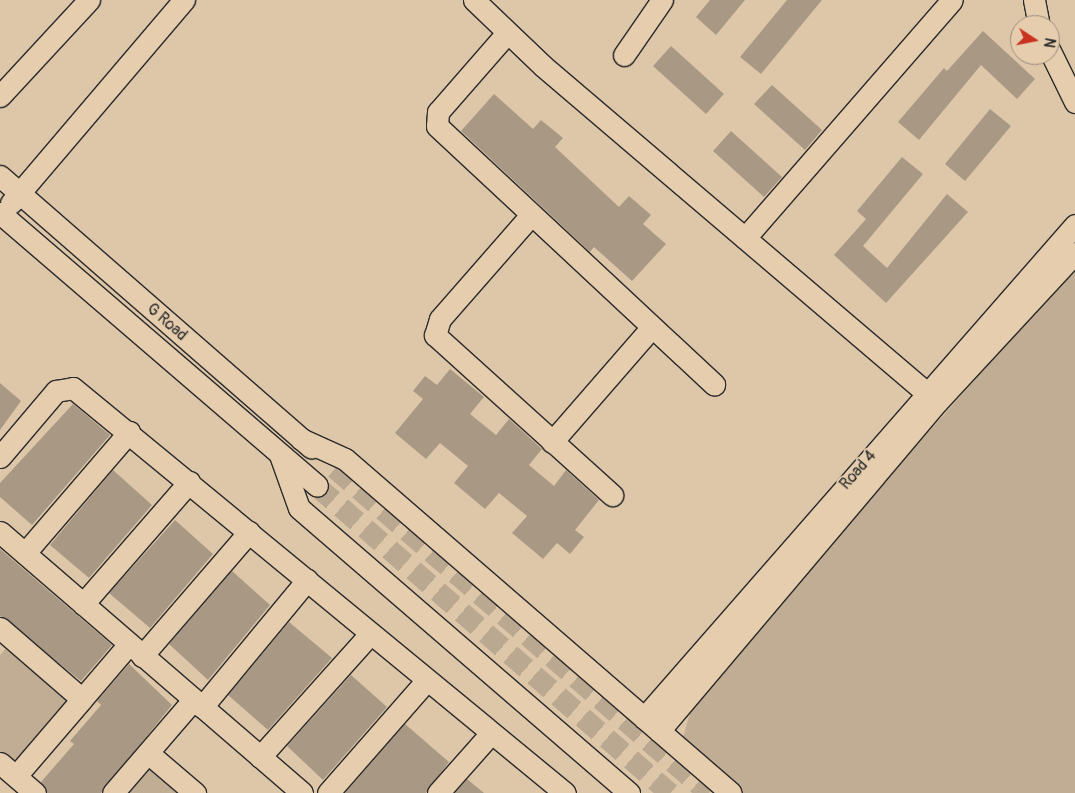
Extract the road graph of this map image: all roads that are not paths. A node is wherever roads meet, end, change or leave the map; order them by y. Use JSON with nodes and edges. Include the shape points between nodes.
{"nodes":[{"id":1,"x":89,"y":0,"type":"edge"},
{"id":2,"x":184,"y":0,"type":"edge"},
{"id":3,"x":474,"y":0,"type":"edge"},
{"id":4,"x":662,"y":0,"type":"edge"},
{"id":5,"x":952,"y":0,"type":"edge"},
{"id":6,"x":1034,"y":0,"type":"edge"},
{"id":7,"x":1037,"y":15,"type":"edge"},
{"id":8,"x":507,"y":33,"type":"junction"},
{"id":9,"x":624,"y":55,"type":"dead end"},
{"id":10,"x":1057,"y":65,"type":"edge"},
{"id":11,"x":0,"y":96,"type":"edge"},
{"id":12,"x":1075,"y":102,"type":"edge"},
{"id":13,"x":0,"y":176,"type":"edge"},
{"id":14,"x":19,"y":193,"type":"junction"},
{"id":15,"x":1,"y":215,"type":"edge"},
{"id":16,"x":531,"y":215,"type":"junction"},
{"id":17,"x":1075,"y":226,"type":"edge"},
{"id":18,"x":745,"y":238,"type":"junction"},
{"id":19,"x":1075,"y":253,"type":"edge"},
{"id":20,"x":652,"y":327,"type":"junction"},
{"id":21,"x":714,"y":384,"type":"dead end"},
{"id":22,"x":932,"y":397,"type":"junction"},
{"id":23,"x":129,"y":432,"type":"junction"},
{"id":24,"x":302,"y":439,"type":"junction"},
{"id":25,"x":552,"y":442,"type":"junction"},
{"id":26,"x":280,"y":455,"type":"junction"},
{"id":27,"x":0,"y":457,"type":"edge"},
{"id":28,"x":335,"y":468,"type":"tunnel mouth"},
{"id":29,"x":189,"y":482,"type":"junction"},
{"id":30,"x":317,"y":486,"type":"tunnel mouth"},
{"id":31,"x":612,"y":495,"type":"dead end"},
{"id":32,"x":0,"y":532,"type":"edge"},
{"id":33,"x":250,"y":532,"type":"junction"},
{"id":34,"x":24,"y":554,"type":"junction"},
{"id":35,"x":307,"y":580,"type":"junction"},
{"id":36,"x":83,"y":604,"type":"junction"},
{"id":37,"x":371,"y":633,"type":"junction"},
{"id":38,"x":2,"y":634,"type":"edge"},
{"id":39,"x":136,"y":650,"type":"junction"},
{"id":40,"x":427,"y":680,"type":"junction"},
{"id":41,"x":82,"y":699,"type":"junction"},
{"id":42,"x":198,"y":703,"type":"junction"},
{"id":43,"x":651,"y":724,"type":"junction"},
{"id":44,"x":491,"y":733,"type":"junction"},
{"id":45,"x":148,"y":752,"type":"junction"},
{"id":46,"x":260,"y":757,"type":"junction"},
{"id":47,"x":8,"y":770,"type":"edge"},
{"id":48,"x":552,"y":789,"type":"edge"},
{"id":49,"x":295,"y":791,"type":"edge"},
{"id":50,"x":35,"y":793,"type":"edge"},
{"id":51,"x":113,"y":793,"type":"edge"},
{"id":52,"x":195,"y":793,"type":"edge"},
{"id":53,"x":328,"y":793,"type":"edge"},
{"id":54,"x":438,"y":793,"type":"edge"},
{"id":55,"x":629,"y":793,"type":"edge"},
{"id":56,"x":731,"y":793,"type":"edge"}],
"edges":[{"from":1,"to":11,"type":"street"},
{"from":2,"to":14,"type":"street"},
{"from":3,"to":8,"type":"street"},
{"from":4,"to":9,"type":"street"},
{"from":5,"to":18,"type":"street"},
{"from":6,"to":7,"type":"street"},
{"from":8,"to":16,"type":"street","via":[[436,119],[442,133]]},
{"from":8,"to":18,"type":"street"},
{"from":10,"to":12,"type":"street"},
{"from":13,"to":14,"type":"street","name":"G Road"},
{"from":14,"to":15,"type":"street"},
{"from":14,"to":24,"type":"street","name":"G Road"},
{"from":15,"to":26,"type":"street","name":"G Road"},
{"from":16,"to":20,"type":"street"},
{"from":16,"to":25,"type":"street","via":[[440,319],[435,335]]},
{"from":17,"to":22,"type":"street","name":"Road 4"},
{"from":18,"to":22,"type":"street"},
{"from":19,"to":22,"type":"street","name":"Road 4"},
{"from":20,"to":21,"type":"street"},
{"from":20,"to":25,"type":"street"},
{"from":22,"to":43,"type":"street","name":"Road 4"},
{"from":23,"to":27,"type":"street","via":[[81,393],[65,388],[56,391]]},
{"from":23,"to":29,"type":"street"},
{"from":23,"to":34,"type":"street"},
{"from":24,"to":28,"type":"street","name":"G Road"},
{"from":24,"to":43,"type":"street","via":[[345,459]]},
{"from":25,"to":31,"type":"street"},
{"from":26,"to":30,"type":"street","name":"G Road"},
{"from":26,"to":55,"type":"street","via":[[299,508]]},
{"from":29,"to":33,"type":"street"},
{"from":29,"to":36,"type":"street"},
{"from":32,"to":34,"type":"street"},
{"from":33,"to":35,"type":"street"},
{"from":33,"to":39,"type":"street"},
{"from":34,"to":36,"type":"street"},
{"from":35,"to":37,"type":"street"},
{"from":35,"to":42,"type":"street"},
{"from":36,"to":39,"type":"street"},
{"from":37,"to":40,"type":"street"},
{"from":37,"to":46,"type":"street"},
{"from":38,"to":41,"type":"street"},
{"from":39,"to":41,"type":"street"},
{"from":39,"to":42,"type":"street"},
{"from":40,"to":44,"type":"street"},
{"from":40,"to":53,"type":"street"},
{"from":41,"to":47,"type":"street"},
{"from":42,"to":45,"type":"street"},
{"from":42,"to":46,"type":"street"},
{"from":43,"to":56,"type":"street"},
{"from":44,"to":48,"type":"street"},
{"from":44,"to":54,"type":"street"},
{"from":45,"to":51,"type":"street"},
{"from":45,"to":52,"type":"street"},
{"from":46,"to":49,"type":"street"},
{"from":47,"to":50,"type":"street"}]}
